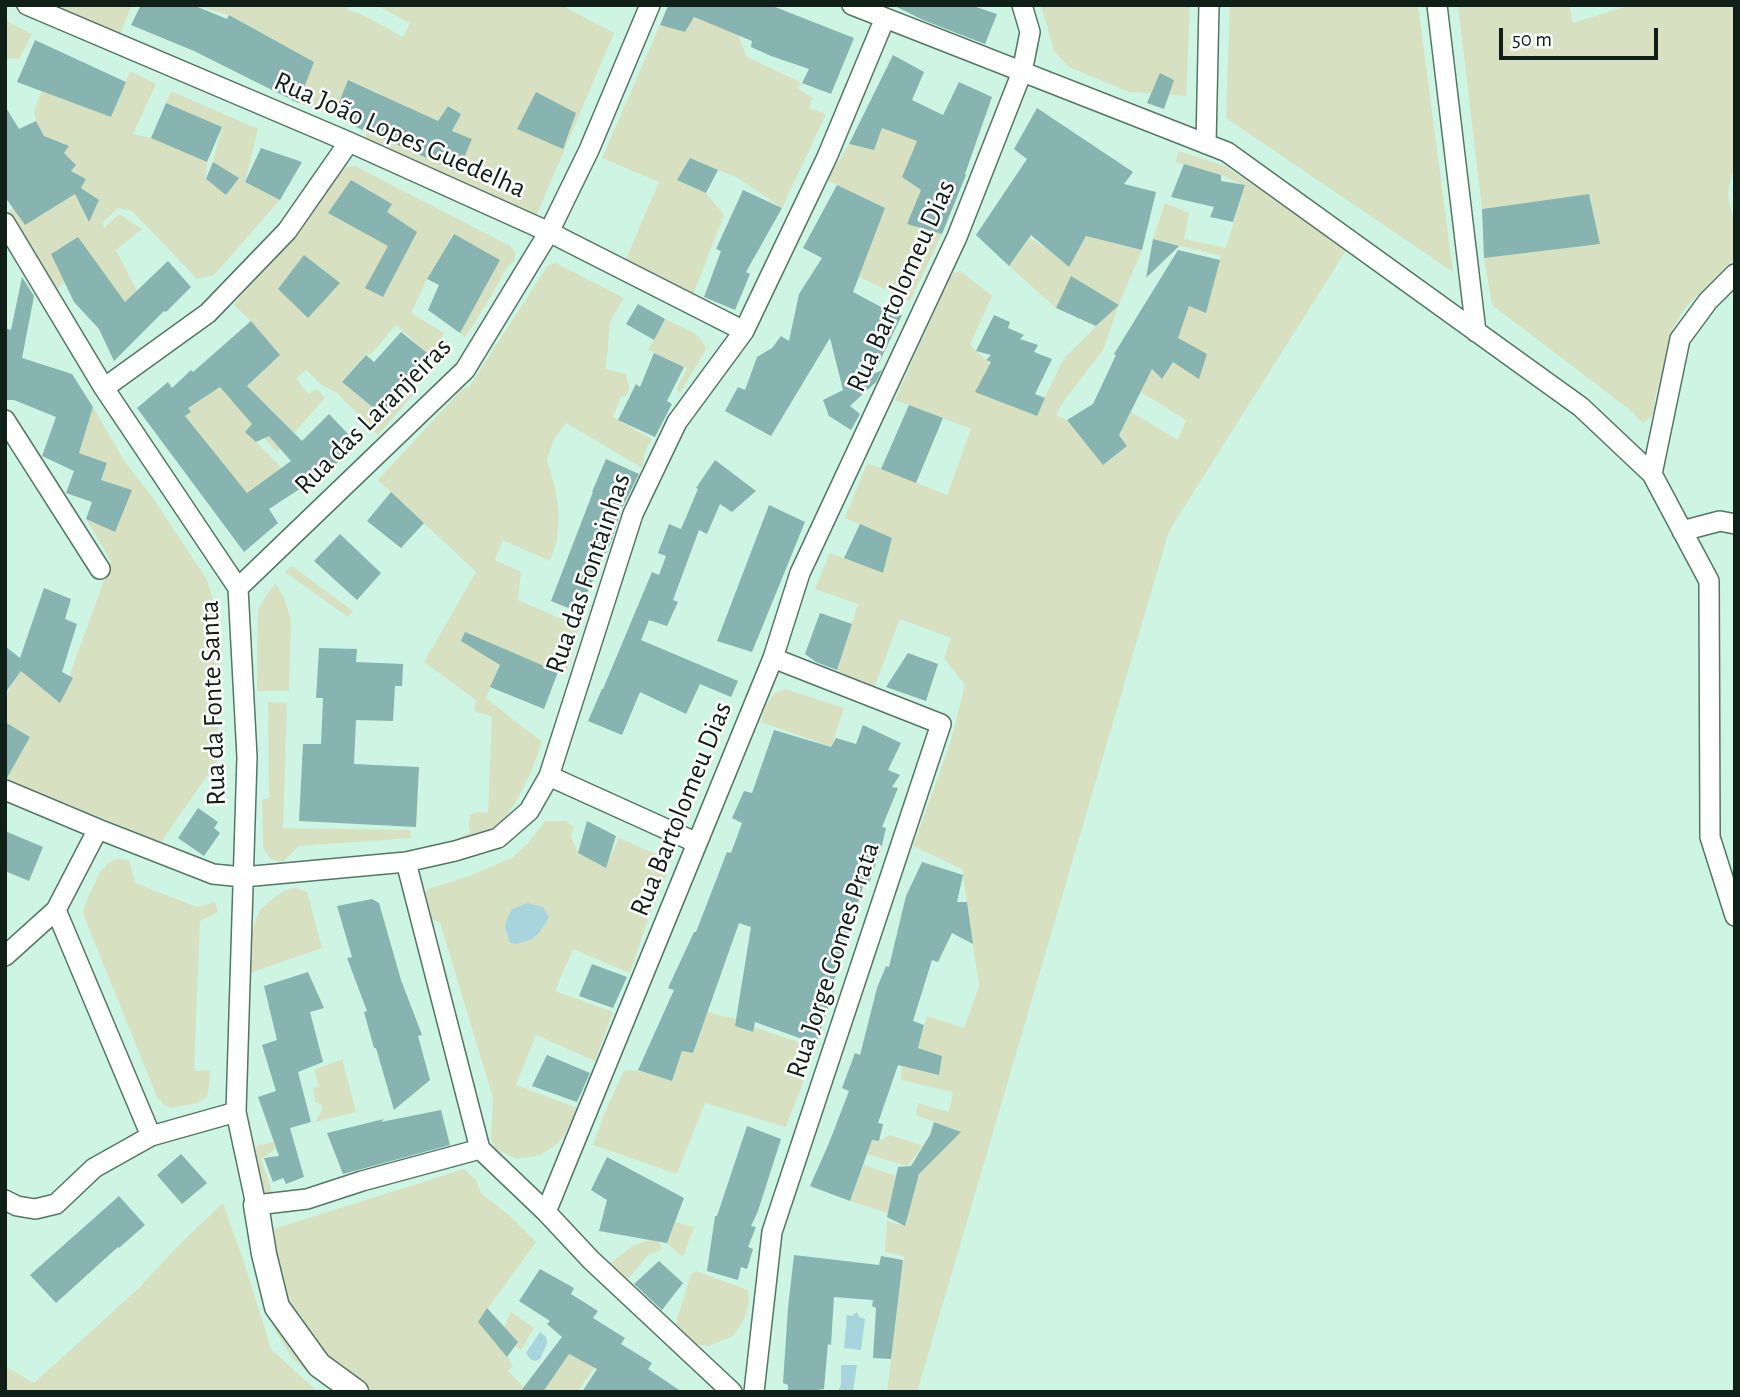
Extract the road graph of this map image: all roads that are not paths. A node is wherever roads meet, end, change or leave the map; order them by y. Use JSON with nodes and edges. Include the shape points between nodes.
{"nodes":[{"id":1,"x":27,"y":5,"type":"edge"},
{"id":2,"x":650,"y":5,"type":"edge"},
{"id":3,"x":852,"y":5,"type":"edge"},
{"id":4,"x":1022,"y":5,"type":"edge"},
{"id":5,"x":1209,"y":5,"type":"edge"},
{"id":6,"x":1437,"y":5,"type":"edge"},
{"id":7,"x":884,"y":18,"type":"junction"},
{"id":8,"x":1022,"y":72,"type":"junction"},
{"id":9,"x":349,"y":142,"type":"junction"},
{"id":10,"x":1206,"y":144,"type":"junction"},
{"id":11,"x":5,"y":223,"type":"edge"},
{"id":12,"x":550,"y":232,"type":"junction"},
{"id":13,"x":1735,"y":274,"type":"edge"},
{"id":14,"x":744,"y":331,"type":"junction"},
{"id":15,"x":1476,"y":332,"type":"junction"},
{"id":16,"x":104,"y":388,"type":"junction"},
{"id":17,"x":5,"y":420,"type":"edge"},
{"id":18,"x":1652,"y":474,"type":"junction"},
{"id":19,"x":1735,"y":524,"type":"edge"},
{"id":20,"x":1682,"y":531,"type":"junction"},
{"id":21,"x":100,"y":569,"type":"dead end"},
{"id":22,"x":238,"y":588,"type":"junction"},
{"id":23,"x":773,"y":658,"type":"junction"},
{"id":24,"x":549,"y":776,"type":"junction"},
{"id":25,"x":5,"y":790,"type":"edge"},
{"id":26,"x":97,"y":829,"type":"junction"},
{"id":27,"x":697,"y":843,"type":"junction"},
{"id":28,"x":406,"y":862,"type":"junction"},
{"id":29,"x":243,"y":877,"type":"junction"},
{"id":30,"x":56,"y":910,"type":"junction"},
{"id":31,"x":1735,"y":916,"type":"edge"},
{"id":32,"x":5,"y":956,"type":"edge"},
{"id":33,"x":236,"y":1112,"type":"junction"},
{"id":34,"x":151,"y":1136,"type":"junction"},
{"id":35,"x":480,"y":1149,"type":"junction"},
{"id":36,"x":5,"y":1200,"type":"edge"},
{"id":37,"x":256,"y":1205,"type":"junction"},
{"id":38,"x":546,"y":1212,"type":"junction"},
{"id":39,"x":356,"y":1392,"type":"edge"},
{"id":40,"x":732,"y":1392,"type":"edge"},
{"id":41,"x":754,"y":1392,"type":"edge"}],
"edges":[{"from":1,"to":9,"type":"street","name":"Rua João Lopes Guedelha"},
{"from":2,"to":12,"type":"street","name":"Rua das Laranjeiras"},
{"from":3,"to":7,"type":"street"},
{"from":4,"to":8,"type":"street","name":"Rua Bartolomeu Dias","via":[[1030,32]]},
{"from":5,"to":10,"type":"street"},
{"from":6,"to":15,"type":"street"},
{"from":7,"to":8,"type":"street"},
{"from":7,"to":14,"type":"street","name":"Rua das Fontainhas","via":[[827,157]]},
{"from":8,"to":10,"type":"street"},
{"from":8,"to":23,"type":"street","name":"Rua Bartolomeu Dias","via":[[957,237],[800,573]]},
{"from":9,"to":12,"type":"street","name":"Rua João Lopes Guedelha"},
{"from":9,"to":16,"type":"street","via":[[287,231],[208,313]]},
{"from":10,"to":15,"type":"street","via":[[1227,152]]},
{"from":11,"to":16,"type":"street","name":"Rua da Fonte Santa"},
{"from":12,"to":14,"type":"street","name":"Rua João Lopes Guedelha"},
{"from":12,"to":22,"type":"street","name":"Rua das Laranjeiras","via":[[465,370]]},
{"from":13,"to":18,"type":"street","via":[[1680,339]]},
{"from":14,"to":24,"type":"street","name":"Rua das Fontainhas","via":[[677,422],[633,514]]},
{"from":15,"to":18,"type":"street","via":[[1581,407]]},
{"from":16,"to":22,"type":"street","name":"Rua da Fonte Santa"},
{"from":17,"to":21,"type":"street"},
{"from":18,"to":20,"type":"street"},
{"from":19,"to":20,"type":"street","via":[[1720,522]]},
{"from":20,"to":31,"type":"street","via":[[1709,581],[1710,837]]},
{"from":22,"to":29,"type":"street","name":"Rua da Fonte Santa","via":[[247,757]]},
{"from":23,"to":27,"type":"street","name":"Rua Bartolomeu Dias"},
{"from":23,"to":41,"type":"street","name":"Rua Jorge Gomes Prata","via":[[941,724],[772,1232]]},
{"from":24,"to":27,"type":"street"},
{"from":24,"to":28,"type":"street","name":"Rua das Fontainhas","via":[[529,811],[498,838]]},
{"from":25,"to":26,"type":"street","name":"Rua das Fontainhas"},
{"from":26,"to":29,"type":"street","name":"Rua das Fontainhas","via":[[213,874]]},
{"from":26,"to":30,"type":"street"},
{"from":27,"to":38,"type":"street","name":"Rua Bartolomeu Dias"},
{"from":28,"to":29,"type":"street","name":"Rua das Fontainhas"},
{"from":28,"to":35,"type":"street"},
{"from":29,"to":33,"type":"street","name":"Rua da Fonte Santa"},
{"from":30,"to":32,"type":"street"},
{"from":30,"to":34,"type":"street"},
{"from":33,"to":34,"type":"street"},
{"from":33,"to":37,"type":"street","name":"Rua da Fonte Santa"},
{"from":34,"to":36,"type":"street","via":[[94,1168],[56,1204],[35,1209]]},
{"from":35,"to":37,"type":"street","via":[[307,1199]]},
{"from":35,"to":38,"type":"street"},
{"from":37,"to":39,"type":"street","via":[[277,1307],[319,1365]]},
{"from":38,"to":40,"type":"street"}]}
